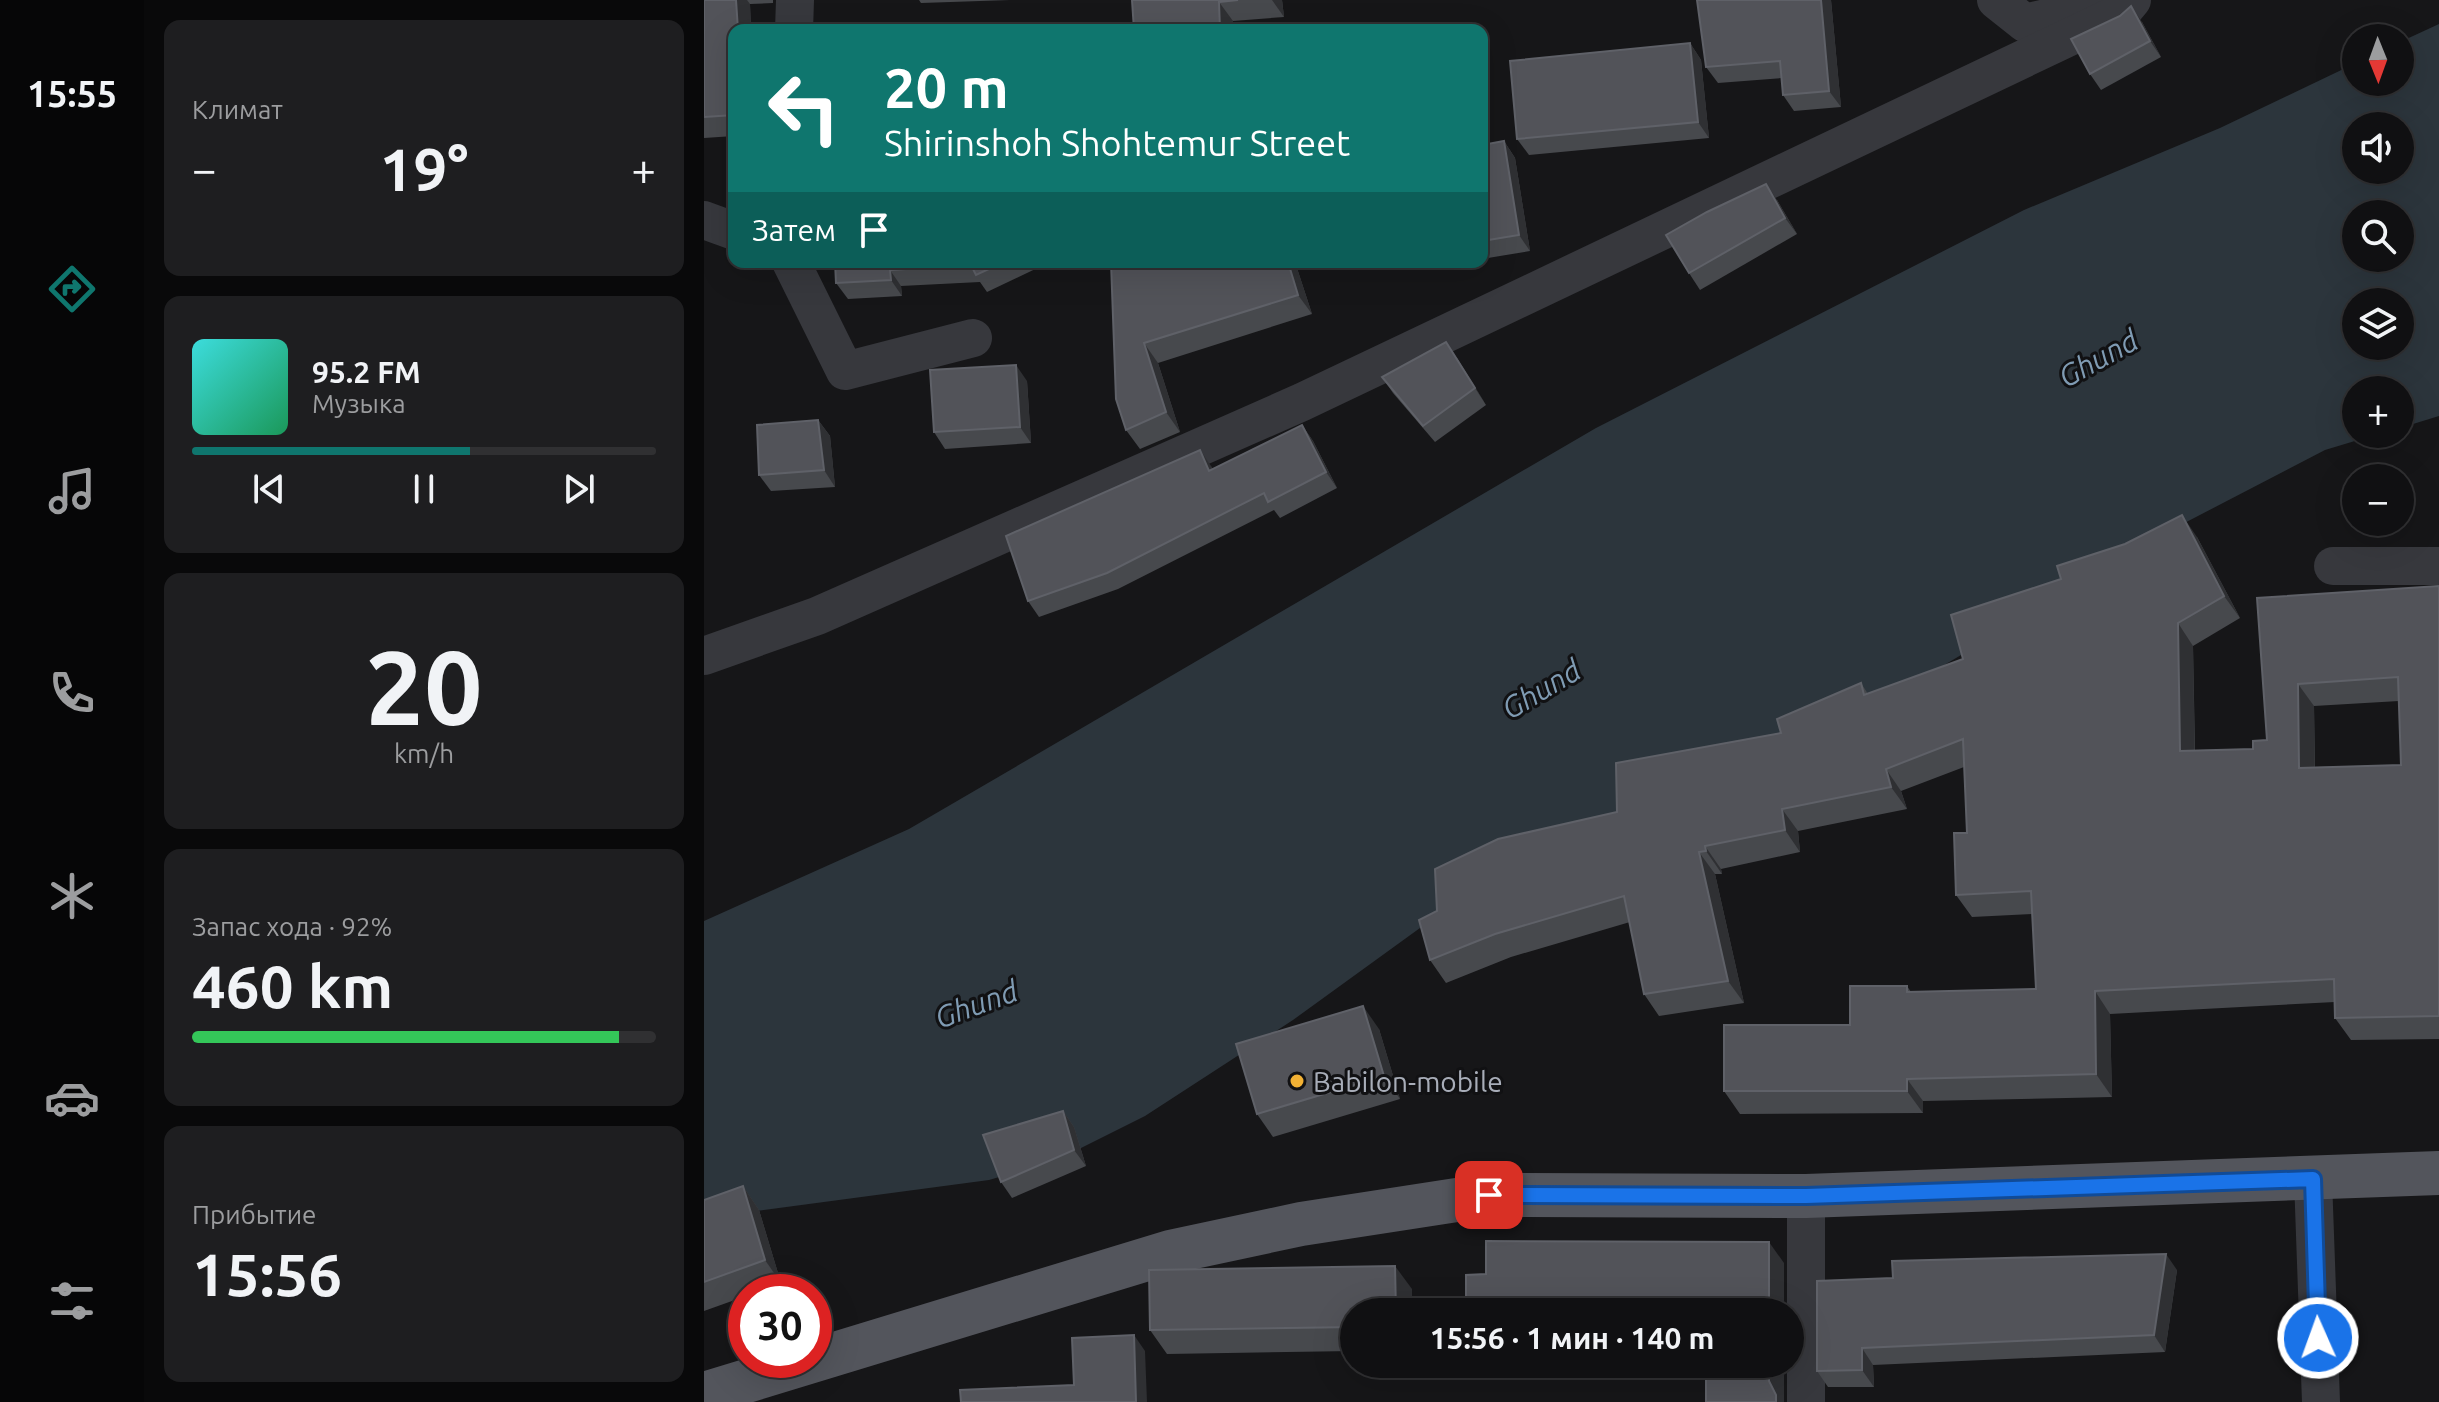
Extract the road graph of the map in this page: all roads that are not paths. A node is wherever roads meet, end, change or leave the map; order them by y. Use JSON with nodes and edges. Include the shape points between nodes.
{"nodes":[{"id":1,"x":795,"y":0,"type":"edge"},
{"id":2,"x":1996,"y":0,"type":"edge"},
{"id":3,"x":2127,"y":6,"type":"edge"},
{"id":4,"x":794,"y":24,"type":"edge"},
{"id":5,"x":704,"y":220,"type":"edge"},
{"id":6,"x":728,"y":229,"type":"edge"},
{"id":7,"x":794,"y":268,"type":"edge"},
{"id":8,"x":973,"y":338,"type":"dead end"},
{"id":9,"x":2333,"y":566,"type":"dead end"},
{"id":10,"x":2439,"y":566,"type":"edge"},
{"id":11,"x":704,"y":656,"type":"edge"},
{"id":12,"x":2439,"y":1173,"type":"edge"},
{"id":13,"x":2313,"y":1179,"type":"junction"},
{"id":14,"x":1806,"y":1196,"type":"junction"},
{"id":15,"x":704,"y":1394,"type":"edge"},
{"id":16,"x":1806,"y":1402,"type":"edge"},
{"id":17,"x":2321,"y":1402,"type":"edge"}],
"edges":[{"from":1,"to":4,"type":"street"},
{"from":2,"to":3,"type":"street","via":[[2025,23],[2100,5]]},
{"from":3,"to":11,"type":"street","via":[[1302,402],[817,616]]},
{"from":5,"to":6,"type":"street"},
{"from":7,"to":8,"type":"street","via":[[845,371]]},
{"from":9,"to":10,"type":"street"},
{"from":12,"to":13,"type":"main road"},
{"from":13,"to":14,"type":"main road"},
{"from":13,"to":17,"type":"street"},
{"from":14,"to":15,"type":"main road","via":[[1489,1195],[1301,1224],[1170,1252]]},
{"from":14,"to":16,"type":"street"}]}
